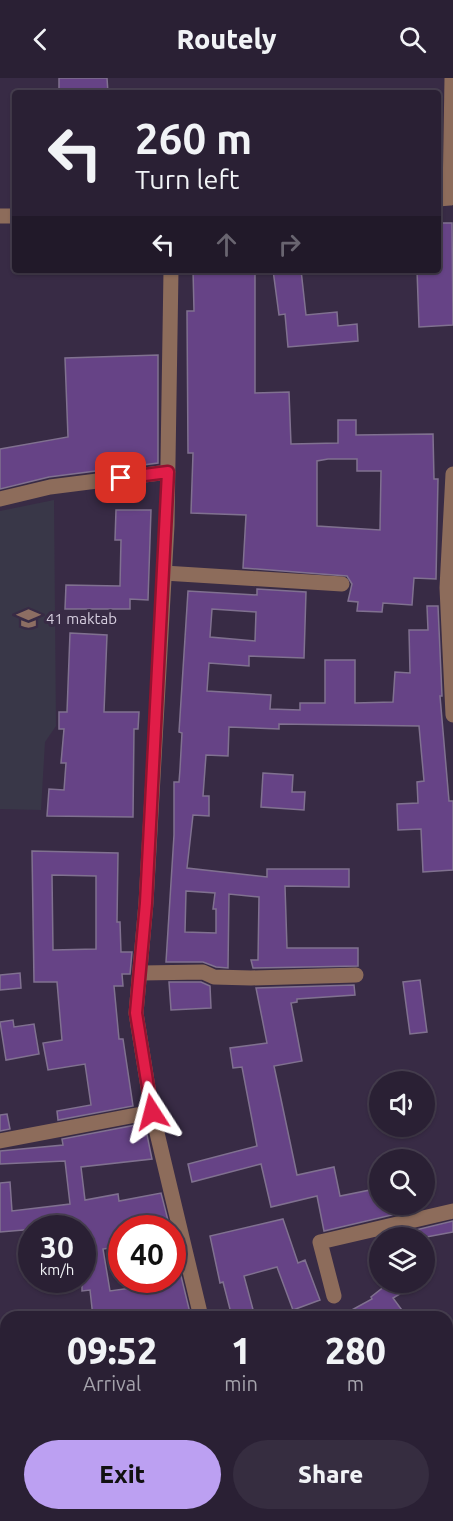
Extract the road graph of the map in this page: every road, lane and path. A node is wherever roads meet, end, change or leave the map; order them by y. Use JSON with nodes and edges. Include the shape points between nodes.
{"nodes":[{"id":1,"x":452,"y":78,"type":"edge"},
{"id":2,"x":447,"y":199,"type":"edge"},
{"id":3,"x":171,"y":273,"type":"edge"},
{"id":4,"x":168,"y":472,"type":"junction"},
{"id":5,"x":453,"y":474,"type":"edge"},
{"id":6,"x":0,"y":499,"type":"edge"},
{"id":7,"x":164,"y":573,"type":"junction"},
{"id":8,"x":342,"y":584,"type":"dead end"},
{"id":9,"x":453,"y":715,"type":"edge"},
{"id":10,"x":142,"y":973,"type":"junction"},
{"id":11,"x":356,"y":975,"type":"dead end"},
{"id":12,"x":152,"y":1112,"type":"junction"},
{"id":13,"x":0,"y":1141,"type":"edge"},
{"id":14,"x":453,"y":1211,"type":"edge"},
{"id":15,"x":334,"y":1296,"type":"dead end"},
{"id":16,"x":200,"y":1311,"type":"edge"}],
"edges":[{"from":1,"to":2,"type":"street"},
{"from":3,"to":4,"type":"street"},
{"from":4,"to":6,"type":"street","via":[[50,487]]},
{"from":4,"to":7,"type":"street"},
{"from":5,"to":9,"type":"street","via":[[447,588]]},
{"from":7,"to":8,"type":"street"},
{"from":7,"to":10,"type":"street"},
{"from":10,"to":11,"type":"street","via":[[203,972],[214,977],[251,978]]},
{"from":10,"to":12,"type":"street","via":[[136,1013]]},
{"from":12,"to":13,"type":"street"},
{"from":12,"to":16,"type":"street"},
{"from":14,"to":15,"type":"street","via":[[320,1242]]}]}
